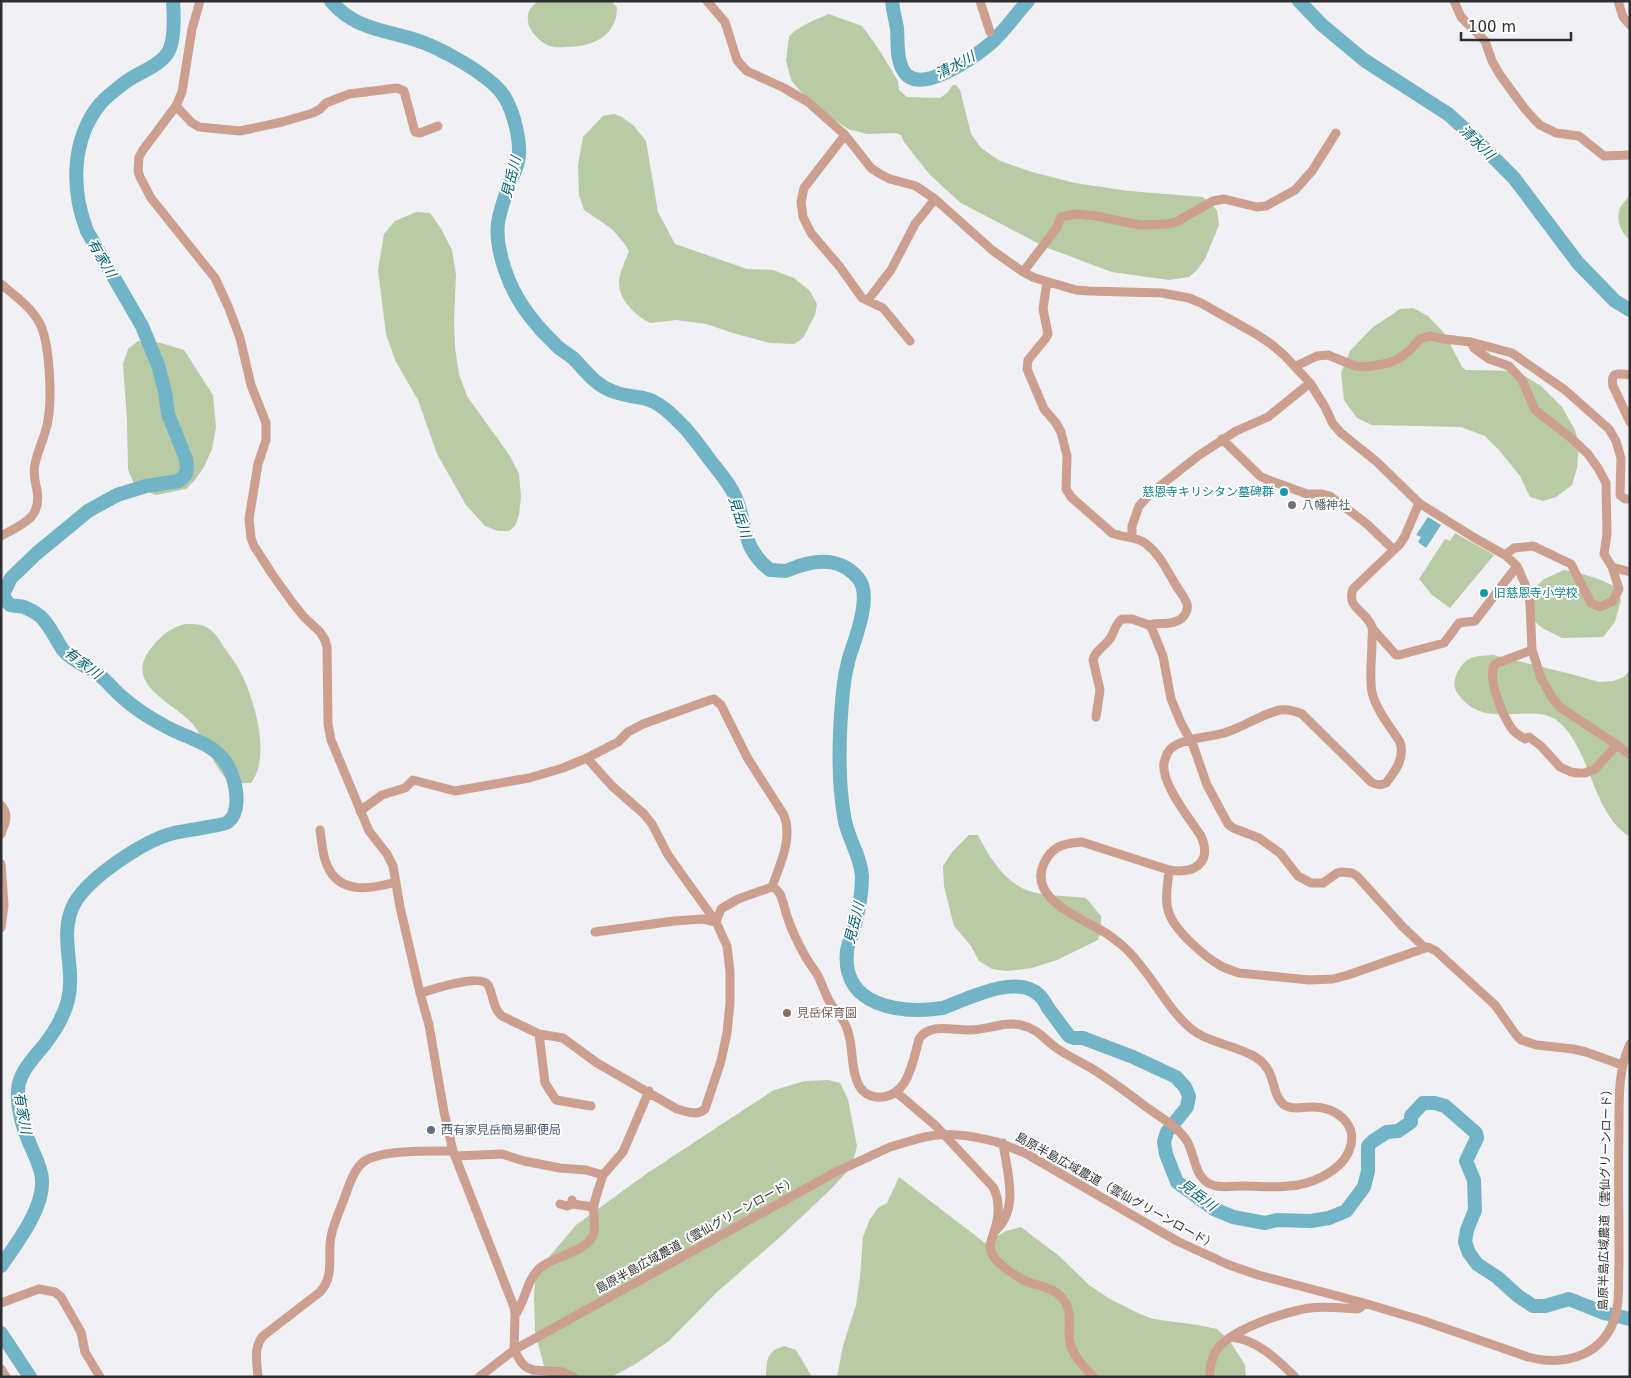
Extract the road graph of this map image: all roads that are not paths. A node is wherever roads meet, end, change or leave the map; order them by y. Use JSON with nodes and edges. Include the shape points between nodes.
{"nodes":[{"id":1,"x":200,"y":1,"type":"edge"},
{"id":2,"x":707,"y":1,"type":"edge"},
{"id":3,"x":980,"y":1,"type":"edge"},
{"id":4,"x":1454,"y":1,"type":"edge"},
{"id":5,"x":1618,"y":1,"type":"edge"},
{"id":6,"x":1630,"y":25,"type":"edge"},
{"id":7,"x":990,"y":32,"type":"dead end"},
{"id":8,"x":176,"y":106,"type":"junction"},
{"id":9,"x":438,"y":126,"type":"dead end"},
{"id":10,"x":1336,"y":132,"type":"dead end"},
{"id":11,"x":845,"y":135,"type":"junction"},
{"id":12,"x":1630,"y":156,"type":"edge"},
{"id":13,"x":934,"y":199,"type":"junction"},
{"id":14,"x":1023,"y":272,"type":"junction"},
{"id":15,"x":1047,"y":282,"type":"junction"},
{"id":16,"x":1,"y":284,"type":"edge"},
{"id":17,"x":868,"y":300,"type":"junction"},
{"id":18,"x":910,"y":341,"type":"dead end"},
{"id":19,"x":1471,"y":342,"type":"junction"},
{"id":20,"x":1296,"y":366,"type":"junction"},
{"id":21,"x":1630,"y":375,"type":"edge"},
{"id":22,"x":1310,"y":383,"type":"junction"},
{"id":23,"x":1630,"y":422,"type":"edge"},
{"id":24,"x":1222,"y":439,"type":"junction"},
{"id":25,"x":1630,"y":499,"type":"edge"},
{"id":26,"x":1420,"y":503,"type":"junction"},
{"id":27,"x":1,"y":536,"type":"edge"},
{"id":28,"x":1132,"y":537,"type":"junction"},
{"id":29,"x":1394,"y":550,"type":"junction"},
{"id":30,"x":1505,"y":555,"type":"junction"},
{"id":31,"x":1517,"y":566,"type":"junction"},
{"id":32,"x":1612,"y":567,"type":"junction"},
{"id":33,"x":1630,"y":572,"type":"edge"},
{"id":34,"x":1149,"y":625,"type":"junction"},
{"id":35,"x":1372,"y":628,"type":"junction"},
{"id":36,"x":1532,"y":650,"type":"junction"},
{"id":37,"x":1096,"y":717,"type":"dead end"},
{"id":38,"x":1189,"y":739,"type":"junction"},
{"id":39,"x":1617,"y":744,"type":"junction"},
{"id":40,"x":1630,"y":755,"type":"edge"},
{"id":41,"x":587,"y":758,"type":"junction"},
{"id":42,"x":1,"y":805,"type":"edge"},
{"id":43,"x":360,"y":811,"type":"junction"},
{"id":44,"x":320,"y":830,"type":"dead end"},
{"id":45,"x":1,"y":834,"type":"edge"},
{"id":46,"x":1,"y":864,"type":"edge"},
{"id":47,"x":1169,"y":870,"type":"junction"},
{"id":48,"x":396,"y":882,"type":"junction"},
{"id":49,"x":772,"y":887,"type":"junction"},
{"id":50,"x":716,"y":922,"type":"junction"},
{"id":51,"x":1,"y":928,"type":"edge"},
{"id":52,"x":595,"y":932,"type":"dead end"},
{"id":53,"x":1424,"y":947,"type":"junction"},
{"id":54,"x":420,"y":994,"type":"junction"},
{"id":55,"x":539,"y":1034,"type":"junction"},
{"id":56,"x":1630,"y":1044,"type":"edge"},
{"id":57,"x":1622,"y":1065,"type":"junction"},
{"id":58,"x":1620,"y":1083,"type":"junction"},
{"id":59,"x":1630,"y":1086,"type":"edge"},
{"id":60,"x":649,"y":1091,"type":"junction"},
{"id":61,"x":896,"y":1092,"type":"junction"},
{"id":62,"x":591,"y":1106,"type":"dead end"},
{"id":63,"x":1000,"y":1143,"type":"junction"},
{"id":64,"x":454,"y":1153,"type":"junction"},
{"id":65,"x":603,"y":1175,"type":"junction"},
{"id":66,"x":560,"y":1204,"type":"dead end"},
{"id":67,"x":593,"y":1207,"type":"junction"},
{"id":68,"x":995,"y":1231,"type":"junction"},
{"id":69,"x":1,"y":1303,"type":"edge"},
{"id":70,"x":1364,"y":1303,"type":"junction"},
{"id":71,"x":515,"y":1315,"type":"junction"},
{"id":72,"x":1231,"y":1338,"type":"junction"},
{"id":73,"x":514,"y":1350,"type":"junction"},
{"id":74,"x":1,"y":1369,"type":"edge"},
{"id":75,"x":6,"y":1377,"type":"edge"},
{"id":76,"x":100,"y":1377,"type":"edge"},
{"id":77,"x":258,"y":1377,"type":"edge"},
{"id":78,"x":478,"y":1377,"type":"edge"},
{"id":79,"x":574,"y":1377,"type":"edge"},
{"id":80,"x":1094,"y":1377,"type":"edge"},
{"id":81,"x":1210,"y":1377,"type":"edge"},
{"id":82,"x":1294,"y":1377,"type":"edge"}],
"edges":[{"from":1,"to":8,"type":"street","via":[[182,92]]},
{"from":2,"to":11,"type":"street","via":[[725,22],[737,60],[742,66],[808,102]]},
{"from":3,"to":7,"type":"street"},
{"from":4,"to":12,"type":"street","via":[[1461,17],[1486,41],[1500,75],[1540,125],[1556,133],[1579,136],[1604,156]]},
{"from":5,"to":6,"type":"street","via":[[1623,17]]},
{"from":8,"to":9,"type":"street","via":[[199,127],[240,131],[313,113],[330,101],[349,94],[397,88],[404,91],[415,132]]},
{"from":8,"to":43,"type":"street","via":[[139,157],[140,177],[155,205],[215,278],[240,338],[251,385],[267,431],[249,519],[251,538],[292,602],[325,640],[329,732]]},
{"from":10,"to":14,"type":"street","via":[[1312,171],[1295,190],[1266,206],[1224,199],[1213,201],[1167,224],[1140,225],[1076,214],[1061,217],[1056,229]]},
{"from":11,"to":13,"type":"street","via":[[875,171],[916,186]]},
{"from":11,"to":17,"type":"street","via":[[808,180],[801,210],[811,233],[862,298]]},
{"from":13,"to":14,"type":"street","via":[[992,250]]},
{"from":13,"to":17,"type":"street","via":[[915,224],[892,270]]},
{"from":14,"to":15,"type":"street"},
{"from":15,"to":20,"type":"street","via":[[1089,291],[1162,293],[1189,298],[1256,334]]},
{"from":15,"to":28,"type":"street","via":[[1043,309],[1048,334],[1028,360],[1027,369],[1044,409],[1061,432],[1067,456],[1066,489],[1112,533]]},
{"from":16,"to":27,"type":"street","via":[[40,322],[47,354],[49,400],[48,420],[34,465],[39,500],[35,513]]},
{"from":17,"to":18,"type":"street","via":[[883,308]]},
{"from":19,"to":20,"type":"street","via":[[1430,336],[1420,339],[1400,358],[1389,363],[1355,366],[1328,356],[1317,356]]},
{"from":19,"to":25,"type":"street","via":[[1512,353],[1565,390],[1609,429],[1621,458],[1620,495]]},
{"from":19,"to":32,"type":"street","via":[[1489,359],[1509,366],[1522,380],[1535,410],[1571,438],[1598,468],[1606,482],[1604,554]]},
{"from":20,"to":22,"type":"street"},
{"from":21,"to":23,"type":"street","via":[[1615,374],[1612,380]]},
{"from":22,"to":24,"type":"street","via":[[1268,417]]},
{"from":22,"to":26,"type":"street","via":[[1341,433]]},
{"from":24,"to":28,"type":"street","via":[[1172,475],[1139,506]]},
{"from":24,"to":29,"type":"street","via":[[1260,476],[1308,494],[1330,496]]},
{"from":26,"to":29,"type":"street","via":[[1405,536]]},
{"from":26,"to":30,"type":"street"},
{"from":28,"to":34,"type":"street","via":[[1144,543],[1165,564],[1187,606],[1180,620]]},
{"from":29,"to":35,"type":"street","via":[[1351,594],[1353,604],[1369,620]]},
{"from":30,"to":31,"type":"street"},
{"from":30,"to":32,"type":"street","via":[[1514,548],[1533,546],[1571,564],[1590,603],[1600,607],[1613,602],[1619,589]]},
{"from":31,"to":35,"type":"street","via":[[1475,621],[1459,623],[1444,644],[1396,655]]},
{"from":31,"to":36,"type":"street","via":[[1528,591]]},
{"from":32,"to":33,"type":"street"},
{"from":34,"to":37,"type":"street","via":[[1122,619],[1094,655],[1100,696]]},
{"from":34,"to":38,"type":"street","via":[[1163,656],[1171,699]]},
{"from":35,"to":38,"type":"street","via":[[1372,691],[1400,742],[1402,753],[1382,785],[1371,782],[1302,714],[1293,710],[1272,712],[1227,732]]},
{"from":36,"to":39,"type":"street","via":[[1541,678],[1561,708]]},
{"from":36,"to":39,"type":"street","via":[[1496,664],[1492,670],[1498,698],[1513,731],[1541,746],[1560,767],[1579,773],[1594,769]]},
{"from":38,"to":47,"type":"street","via":[[1170,748],[1164,762],[1164,776],[1201,836],[1205,857],[1197,867]]},
{"from":38,"to":53,"type":"street","via":[[1207,785],[1228,824],[1259,838],[1280,853],[1298,876],[1311,883],[1323,883],[1341,872],[1357,876]]},
{"from":39,"to":40,"type":"street"},
{"from":41,"to":43,"type":"street","via":[[529,778],[468,790],[444,790],[413,780],[405,788],[382,795]]},
{"from":41,"to":49,"type":"street","via":[[644,724],[710,700],[718,701],[748,759],[788,824],[787,841]]},
{"from":41,"to":50,"type":"street","via":[[652,824],[668,855]]},
{"from":42,"to":45,"type":"street","via":[[6,811]]},
{"from":43,"to":48,"type":"street","via":[[369,831],[388,854]]},
{"from":44,"to":48,"type":"street","via":[[327,866],[340,882],[350,887],[376,887]]},
{"from":46,"to":51,"type":"street","via":[[4,905]]},
{"from":47,"to":53,"type":"street","via":[[1167,903],[1175,925],[1206,956],[1239,973],[1309,980],[1333,979]]},
{"from":47,"to":61,"type":"street","via":[[1082,842],[1072,842],[1054,850],[1046,859],[1041,882],[1054,902],[1108,934],[1126,949],[1185,1024],[1196,1033],[1253,1055],[1263,1063],[1280,1101],[1286,1107],[1324,1108],[1344,1118],[1352,1133],[1352,1144],[1339,1165],[1323,1176],[1290,1186],[1220,1186],[1206,1182],[1186,1139],[1171,1125],[1033,1029],[1020,1024],[974,1030],[928,1030],[919,1039],[908,1077]]},
{"from":48,"to":54,"type":"street"},
{"from":49,"to":50,"type":"street","via":[[721,909]]},
{"from":49,"to":61,"type":"street","via":[[780,894],[803,953],[846,1025],[857,1082],[869,1095],[878,1097]]},
{"from":50,"to":52,"type":"street","via":[[674,920]]},
{"from":50,"to":60,"type":"street","via":[[727,946],[730,1003],[721,1061],[705,1108],[698,1113],[686,1112]]},
{"from":53,"to":57,"type":"street","via":[[1436,951],[1495,1005],[1521,1040],[1573,1049]]},
{"from":54,"to":55,"type":"street","via":[[452,984],[484,981],[502,1016]]},
{"from":54,"to":64,"type":"street"},
{"from":55,"to":60,"type":"street","via":[[563,1038],[597,1063]]},
{"from":55,"to":62,"type":"street","via":[[545,1083],[556,1100]]},
{"from":56,"to":57,"type":"street","name":"島原半島広域農道（雲仙グリーンロード）"},
{"from":57,"to":58,"type":"street","name":"島原半島広域農道（雲仙グリーンロード）"},
{"from":58,"to":59,"type":"street"},
{"from":58,"to":70,"type":"street","name":"島原半島広域農道（雲仙グリーンロード）","via":[[1618,1302],[1613,1322],[1595,1347],[1574,1358],[1553,1362],[1528,1357]]},
{"from":60,"to":65,"type":"street","via":[[623,1152]]},
{"from":61,"to":68,"type":"street","via":[[936,1126],[993,1187],[998,1202]]},
{"from":63,"to":68,"type":"street","via":[[1010,1179],[1010,1197],[1006,1218]]},
{"from":63,"to":70,"type":"street","name":"島原半島広域農道（雲仙グリーンロード）","via":[[1039,1160],[1205,1255],[1258,1275]]},
{"from":63,"to":73,"type":"street","name":"島原半島広域農道（雲仙グリーンロード）","bridge":true,"via":[[950,1134],[928,1136],[890,1147],[795,1194]]},
{"from":64,"to":65,"type":"street","via":[[502,1154]]},
{"from":64,"to":71,"type":"street"},
{"from":64,"to":77,"type":"street","via":[[419,1151],[381,1155],[368,1159],[358,1168],[333,1225],[327,1282],[320,1292],[258,1342]]},
{"from":65,"to":67,"type":"street"},
{"from":66,"to":67,"type":"street","via":[[567,1206],[573,1202]]},
{"from":67,"to":71,"type":"street","via":[[596,1223],[590,1241],[539,1268]]},
{"from":68,"to":80,"type":"street","via":[[990,1246],[998,1261],[1018,1277],[1055,1291],[1068,1306],[1070,1343],[1078,1360]]},
{"from":69,"to":76,"type":"street","via":[[38,1289],[55,1292],[81,1332],[85,1352]]},
{"from":70,"to":72,"type":"street","via":[[1358,1309],[1300,1309],[1247,1328]]},
{"from":71,"to":73,"type":"street"},
{"from":72,"to":81,"type":"street","via":[[1223,1342],[1216,1352]]},
{"from":72,"to":82,"type":"street","via":[[1249,1341],[1264,1350]]},
{"from":73,"to":78,"type":"street","name":"島原半島広域農道（雲仙グリーンロード）"},
{"from":73,"to":79,"type":"street","via":[[526,1367]]},
{"from":74,"to":75,"type":"street"}]}
